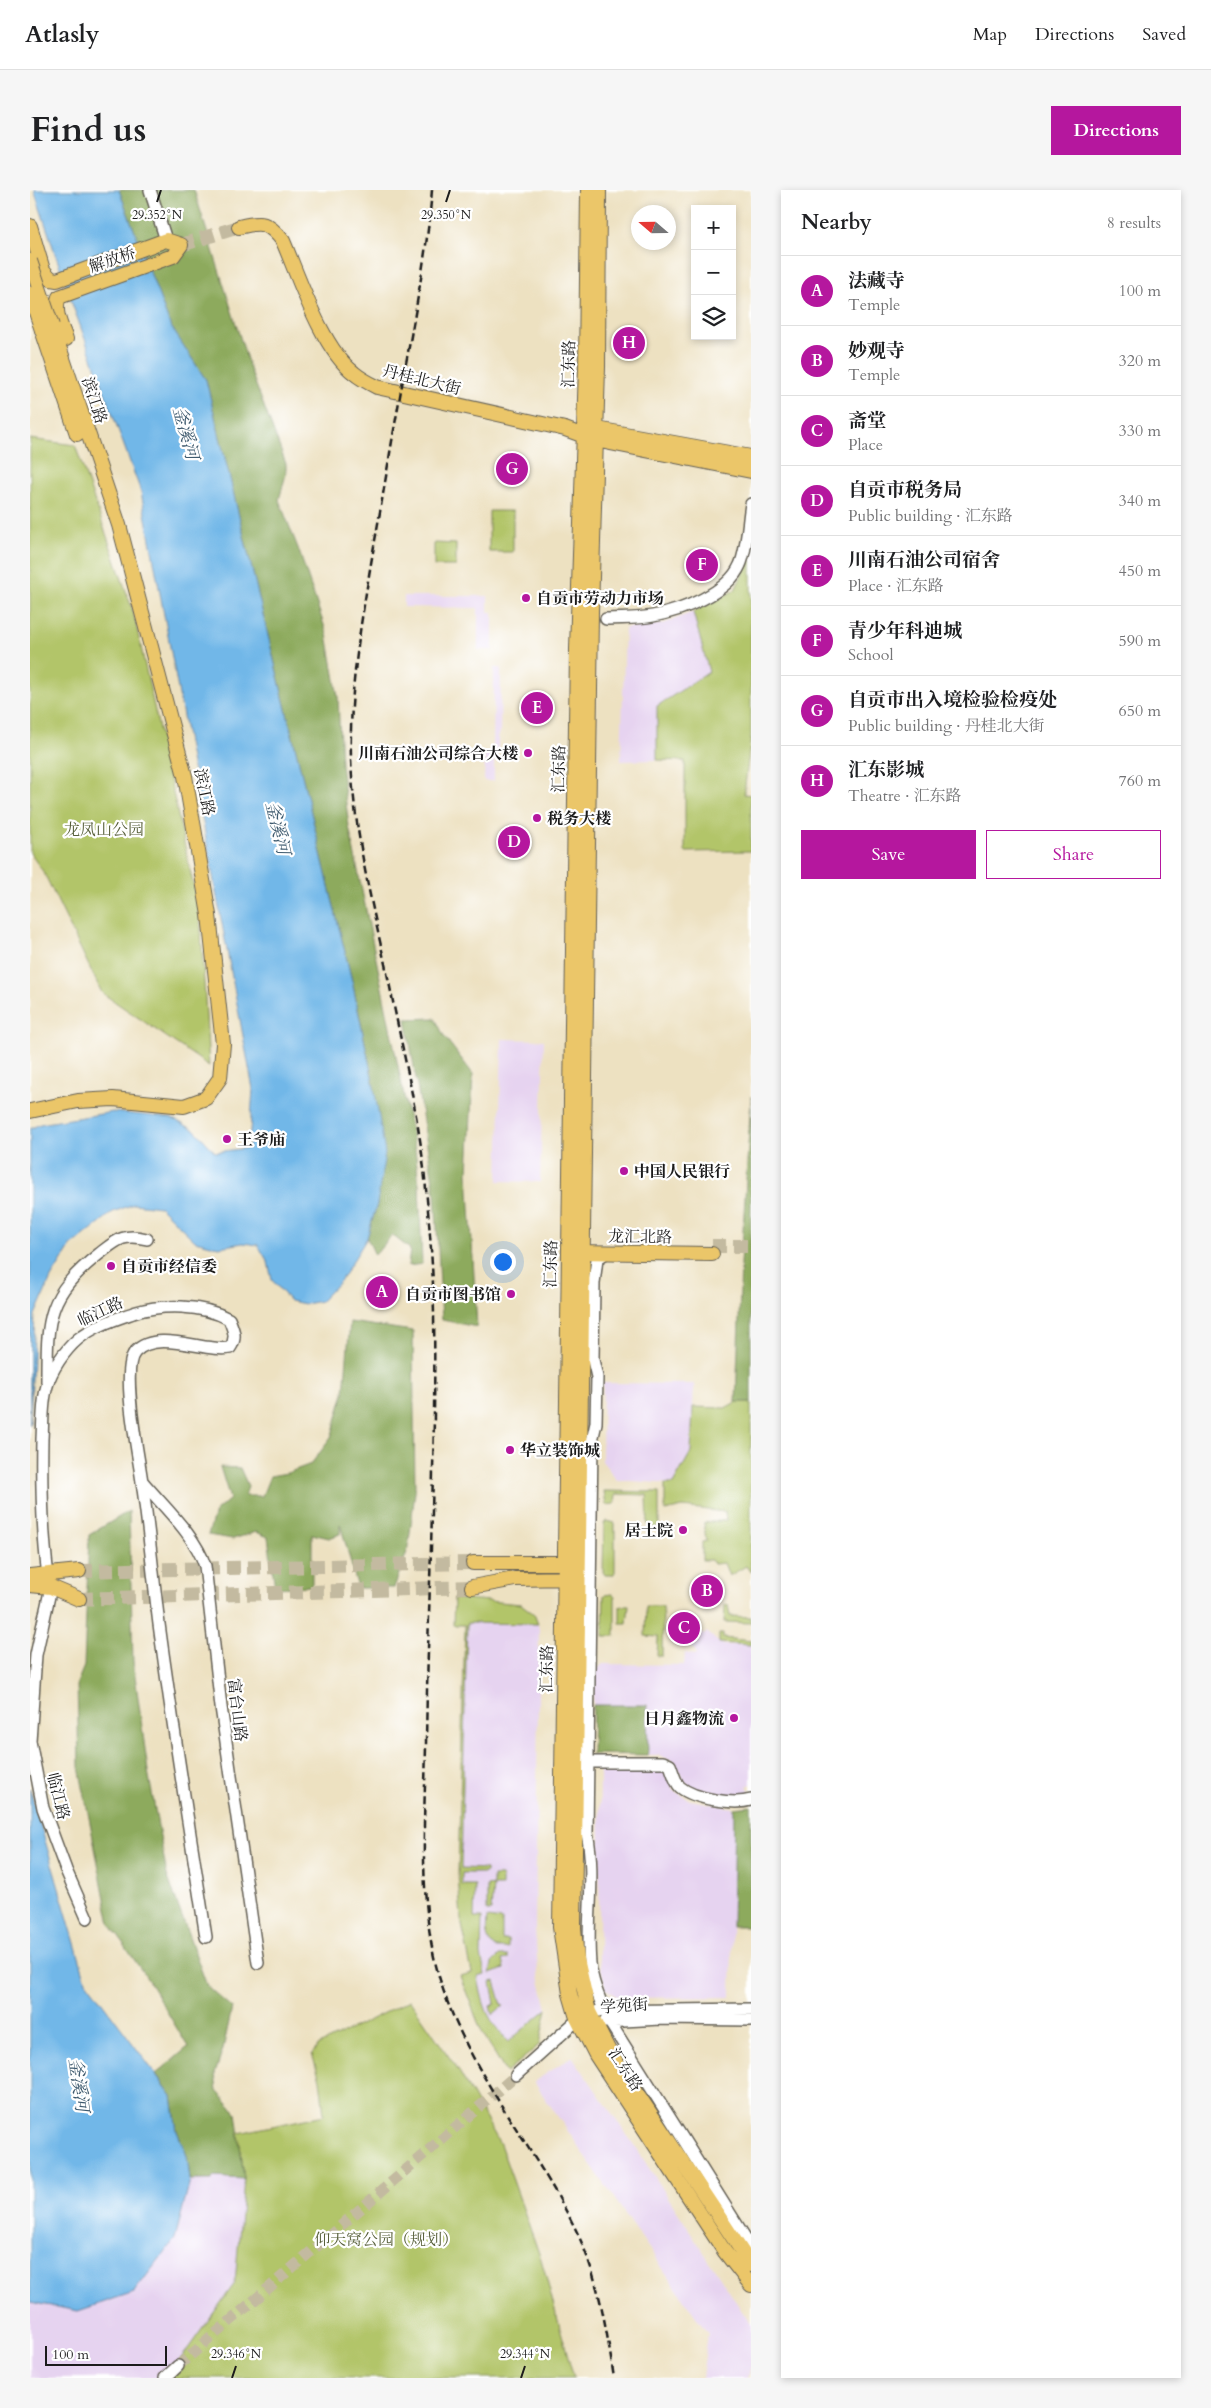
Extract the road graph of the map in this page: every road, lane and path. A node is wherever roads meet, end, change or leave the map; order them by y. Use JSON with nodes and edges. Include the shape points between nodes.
{"nodes":[{"id":1,"x":150,"y":190,"type":"edge"},
{"id":2,"x":588,"y":190,"type":"edge"},
{"id":3,"x":599,"y":190,"type":"edge"},
{"id":4,"x":30,"y":226,"type":"edge"},
{"id":5,"x":239,"y":227,"type":"tunnel mouth"},
{"id":6,"x":166,"y":240,"type":"junction"},
{"id":7,"x":30,"y":261,"type":"edge"},
{"id":8,"x":30,"y":294,"type":"edge"},
{"id":9,"x":61,"y":295,"type":"junction"},
{"id":10,"x":47,"y":328,"type":"junction"},
{"id":11,"x":589,"y":433,"type":"junction"},
{"id":12,"x":751,"y":457,"type":"edge"},
{"id":13,"x":751,"y":471,"type":"edge"},
{"id":14,"x":751,"y":504,"type":"edge"},
{"id":15,"x":119,"y":525,"type":"junction"},
{"id":16,"x":606,"y":619,"type":"dead end"},
{"id":17,"x":30,"y":1104,"type":"edge"},
{"id":18,"x":30,"y":1110,"type":"edge"},
{"id":19,"x":147,"y":1239,"type":"dead end"},
{"id":20,"x":575,"y":1248,"type":"junction"},
{"id":21,"x":606,"y":1253,"type":"junction"},
{"id":22,"x":46,"y":1387,"type":"junction"},
{"id":23,"x":142,"y":1481,"type":"junction"},
{"id":24,"x":571,"y":1563,"type":"junction"},
{"id":25,"x":79,"y":1571,"type":"tunnel mouth"},
{"id":26,"x":571,"y":1578,"type":"junction"},
{"id":27,"x":41,"y":1581,"type":"edge"},
{"id":28,"x":80,"y":1599,"type":"tunnel mouth"},
{"id":29,"x":589,"y":1762,"type":"junction"},
{"id":30,"x":751,"y":1800,"type":"edge"},
{"id":31,"x":87,"y":1918,"type":"dead end"},
{"id":32,"x":206,"y":1937,"type":"dead end"},
{"id":33,"x":258,"y":1963,"type":"dead end"},
{"id":34,"x":751,"y":2009,"type":"edge"},
{"id":35,"x":607,"y":2016,"type":"junction"},
{"id":36,"x":751,"y":2020,"type":"edge"},
{"id":37,"x":582,"y":2022,"type":"junction"},
{"id":38,"x":516,"y":2075,"type":"tunnel mouth"},
{"id":39,"x":751,"y":2224,"type":"edge"},
{"id":40,"x":741,"y":2231,"type":"junction"},
{"id":41,"x":751,"y":2247,"type":"edge"},
{"id":42,"x":751,"y":2265,"type":"edge"},
{"id":43,"x":751,"y":2286,"type":"edge"},
{"id":44,"x":178,"y":2366,"type":"tunnel mouth"},
{"id":45,"x":165,"y":2378,"type":"edge"}],
"edges":[{"from":1,"to":6,"type":"street"},
{"from":2,"to":11,"type":"main road","name":"汇东路"},
{"from":3,"to":11,"type":"main road","name":"汇东路"},
{"from":4,"to":6,"type":"main road","name":"解放桥","via":[[43,270],[51,279],[57,280]]},
{"from":5,"to":11,"type":"main road","name":"丹桂北大街","via":[[256,222],[263,224],[272,228],[283,241],[323,332],[352,372],[362,379],[377,387],[416,397]]},
{"from":6,"to":9,"type":"main road","name":"解放桥","via":[[181,245],[173,256]]},
{"from":7,"to":10,"type":"main road","bridge":true},
{"from":8,"to":9,"type":"main road","via":[[46,298]]},
{"from":8,"to":10,"type":"main road","bridge":true},
{"from":9,"to":15,"type":"main road","via":[[57,302],[58,314],[117,505]]},
{"from":10,"to":15,"type":"main road","name":"滨江路"},
{"from":10,"to":17,"type":"main road","name":"滨江路","via":[[100,500],[114,527],[180,779],[203,915],[216,1043],[213,1076],[202,1094],[183,1100],[113,1093]]},
{"from":11,"to":12,"type":"main road","name":"丹桂北大街"},
{"from":11,"to":13,"type":"main road","name":"丹桂北大街"},
{"from":11,"to":20,"type":"main road","name":"汇东路","via":[[577,649]]},
{"from":14,"to":16,"type":"street","via":[[741,564],[730,582],[675,611]]},
{"from":15,"to":18,"type":"main road","name":"滨江路","via":[[185,776],[209,915],[222,1044],[220,1078],[206,1098],[184,1106],[113,1099],[78,1101]]},
{"from":19,"to":22,"type":"street","via":[[135,1236],[118,1240],[81,1268],[59,1293],[48,1326]]},
{"from":20,"to":21,"type":"main road","name":"龙汇北路"},
{"from":20,"to":21,"type":"main road","name":"龙汇北路","via":[[712,1250]]},
{"from":20,"to":24,"type":"main road","name":"汇东路"},
{"from":21,"to":29,"type":"street","via":[[597,1259],[594,1283],[593,1360],[597,1377],[596,1423],[592,1441]]},
{"from":22,"to":23,"type":"street","name":"临江路","via":[[54,1369],[76,1340],[109,1321],[142,1310],[167,1307],[208,1310],[229,1319],[235,1340],[230,1348],[222,1350],[171,1342],[146,1344],[134,1352],[130,1365],[131,1411]]},
{"from":22,"to":27,"type":"street","name":"临江路","via":[[40,1499]]},
{"from":23,"to":32,"type":"street","via":[[159,1625]]},
{"from":23,"to":33,"type":"street","name":"富台山路","via":[[202,1554],[205,1566],[221,1707]]},
{"from":24,"to":26,"type":"main road","name":"汇东路"},
{"from":24,"to":26,"type":"main road","via":[[476,1563],[485,1573],[476,1587],[515,1579]]},
{"from":25,"to":27,"type":"main road"},
{"from":26,"to":37,"type":"main road","name":"汇东路","via":[[560,1927],[564,1960]]},
{"from":27,"to":28,"type":"main road"},
{"from":27,"to":31,"type":"street","name":"临江路","via":[[30,1741],[44,1808]]},
{"from":29,"to":30,"type":"street","via":[[663,1762],[670,1765],[678,1786],[691,1794],[739,1803]]},
{"from":29,"to":35,"type":"street","via":[[590,1965],[595,1988]]},
{"from":34,"to":35,"type":"street","name":"学苑街"},
{"from":35,"to":36,"type":"street","name":"学苑街"},
{"from":35,"to":37,"type":"street","name":"学苑街"},
{"from":35,"to":40,"type":"street"},
{"from":37,"to":38,"type":"street"},
{"from":37,"to":42,"type":"main road","name":"汇东路","via":[[609,2051]]},
{"from":37,"to":43,"type":"main road","name":"汇东路","via":[[612,2080],[725,2252]]},
{"from":39,"to":40,"type":"street"},
{"from":40,"to":41,"type":"street"},
{"from":44,"to":45,"type":"street"}]}
